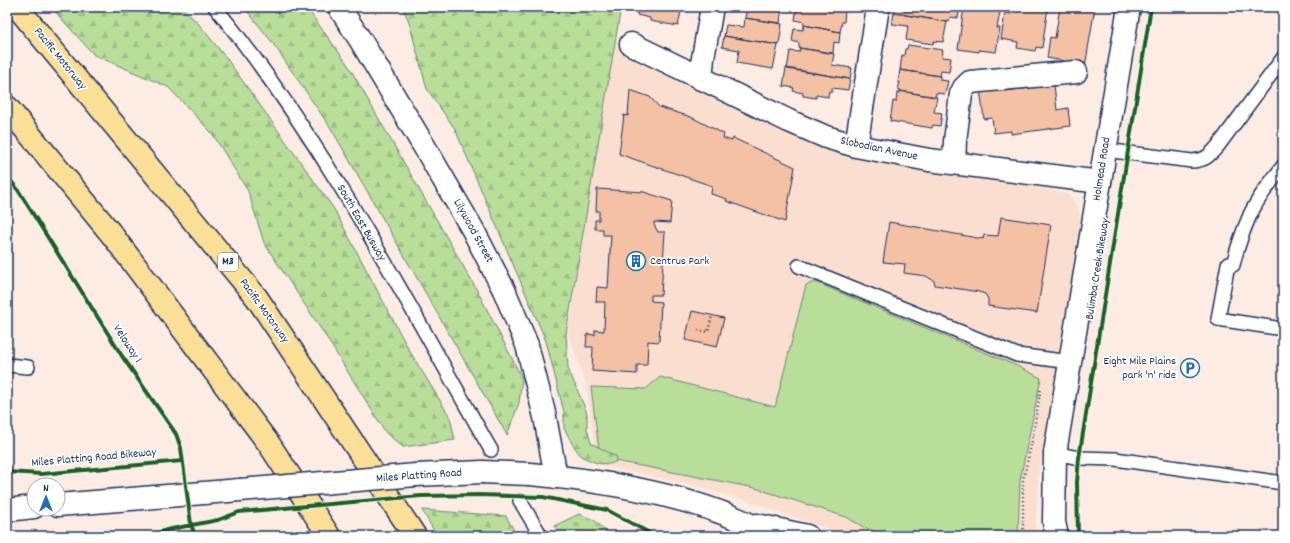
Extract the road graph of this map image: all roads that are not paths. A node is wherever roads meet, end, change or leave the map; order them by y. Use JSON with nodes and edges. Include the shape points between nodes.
{"nodes":[{"id":1,"x":18,"y":7,"type":"edge"},
{"id":2,"x":215,"y":7,"type":"edge"},
{"id":3,"x":338,"y":7,"type":"edge"},
{"id":4,"x":712,"y":7,"type":"edge"},
{"id":5,"x":878,"y":7,"type":"edge"},
{"id":6,"x":1129,"y":7,"type":"edge"},
{"id":7,"x":631,"y":44,"type":"dead end"},
{"id":8,"x":1283,"y":58,"type":"edge"},
{"id":9,"x":1076,"y":72,"type":"dead end"},
{"id":10,"x":701,"y":79,"type":"junction"},
{"id":11,"x":7,"y":107,"type":"edge"},
{"id":12,"x":856,"y":146,"type":"junction"},
{"id":13,"x":1105,"y":150,"type":"junction"},
{"id":14,"x":954,"y":163,"type":"junction"},
{"id":15,"x":1283,"y":166,"type":"edge"},
{"id":16,"x":1100,"y":182,"type":"junction"},
{"id":17,"x":799,"y":266,"type":"dead end"},
{"id":18,"x":1283,"y":329,"type":"edge"},
{"id":19,"x":1070,"y":362,"type":"junction"},
{"id":20,"x":7,"y":365,"type":"edge"},
{"id":21,"x":28,"y":367,"type":"dead end"},
{"id":22,"x":491,"y":450,"type":"dead end"},
{"id":23,"x":1055,"y":453,"type":"junction"},
{"id":24,"x":556,"y":477,"type":"junction"},
{"id":25,"x":1283,"y":483,"type":"edge"},
{"id":26,"x":7,"y":500,"type":"edge"},
{"id":27,"x":26,"y":501,"type":"edge"},
{"id":28,"x":520,"y":501,"type":"dead end"},
{"id":29,"x":66,"y":504,"type":"edge"},
{"id":30,"x":26,"y":508,"type":"edge"},
{"id":31,"x":7,"y":510,"type":"edge"},
{"id":32,"x":752,"y":524,"type":"junction"},
{"id":33,"x":1052,"y":531,"type":"edge"},
{"id":34,"x":330,"y":536,"type":"edge"},
{"id":35,"x":415,"y":536,"type":"edge"},
{"id":36,"x":541,"y":536,"type":"edge"},
{"id":37,"x":772,"y":536,"type":"edge"},
{"id":38,"x":807,"y":536,"type":"edge"}],
"edges":[{"from":1,"to":35,"type":"highway","name":"Pacific Motorway","number":"M3","via":[[257,298]]},
{"from":2,"to":22,"type":"lane","name":"South East Busway","via":[[287,102],[333,176]]},
{"from":3,"to":24,"type":"street","name":"Lilywood Street","via":[[424,146],[473,230],[504,290],[527,344],[545,417]]},
{"from":4,"to":10,"type":"street"},
{"from":5,"to":12,"type":"street"},
{"from":6,"to":13,"type":"street","name":"Holmead Road"},
{"from":7,"to":10,"type":"street","name":"Slobodian Avenue"},
{"from":8,"to":13,"type":"lane","via":[[1218,146],[1201,161]]},
{"from":9,"to":14,"type":"street","via":[[970,82],[961,94]]},
{"from":10,"to":12,"type":"street","name":"Slobodian Avenue","via":[[826,137]]},
{"from":11,"to":34,"type":"highway","via":[[113,236],[269,444]]},
{"from":12,"to":14,"type":"street","name":"Slobodian Avenue"},
{"from":13,"to":16,"type":"street","name":"Holmead Road"},
{"from":14,"to":16,"type":"street","name":"Slobodian Avenue"},
{"from":15,"to":18,"type":"lane","via":[[1250,214],[1230,265],[1218,319]]},
{"from":16,"to":19,"type":"street","name":"Holmead Road"},
{"from":17,"to":19,"type":"lane","via":[[1017,355]]},
{"from":19,"to":23,"type":"street","name":"Holmead Road"},
{"from":20,"to":21,"type":"lane"},
{"from":23,"to":25,"type":"lane"},
{"from":23,"to":33,"type":"street","name":"Holmead Road"},
{"from":24,"to":29,"type":"street","name":"Miles Platting Road","bridge":true,"via":[[482,472],[416,475]]},
{"from":24,"to":32,"type":"street","name":"Miles Platting Road","via":[[612,484],[680,500]]},
{"from":26,"to":27,"type":"street"},
{"from":28,"to":36,"type":"lane"},
{"from":30,"to":31,"type":"street"},
{"from":32,"to":37,"type":"street","name":"Miles Platting Road"},
{"from":32,"to":38,"type":"street","name":"Miles Platting Road"}]}
